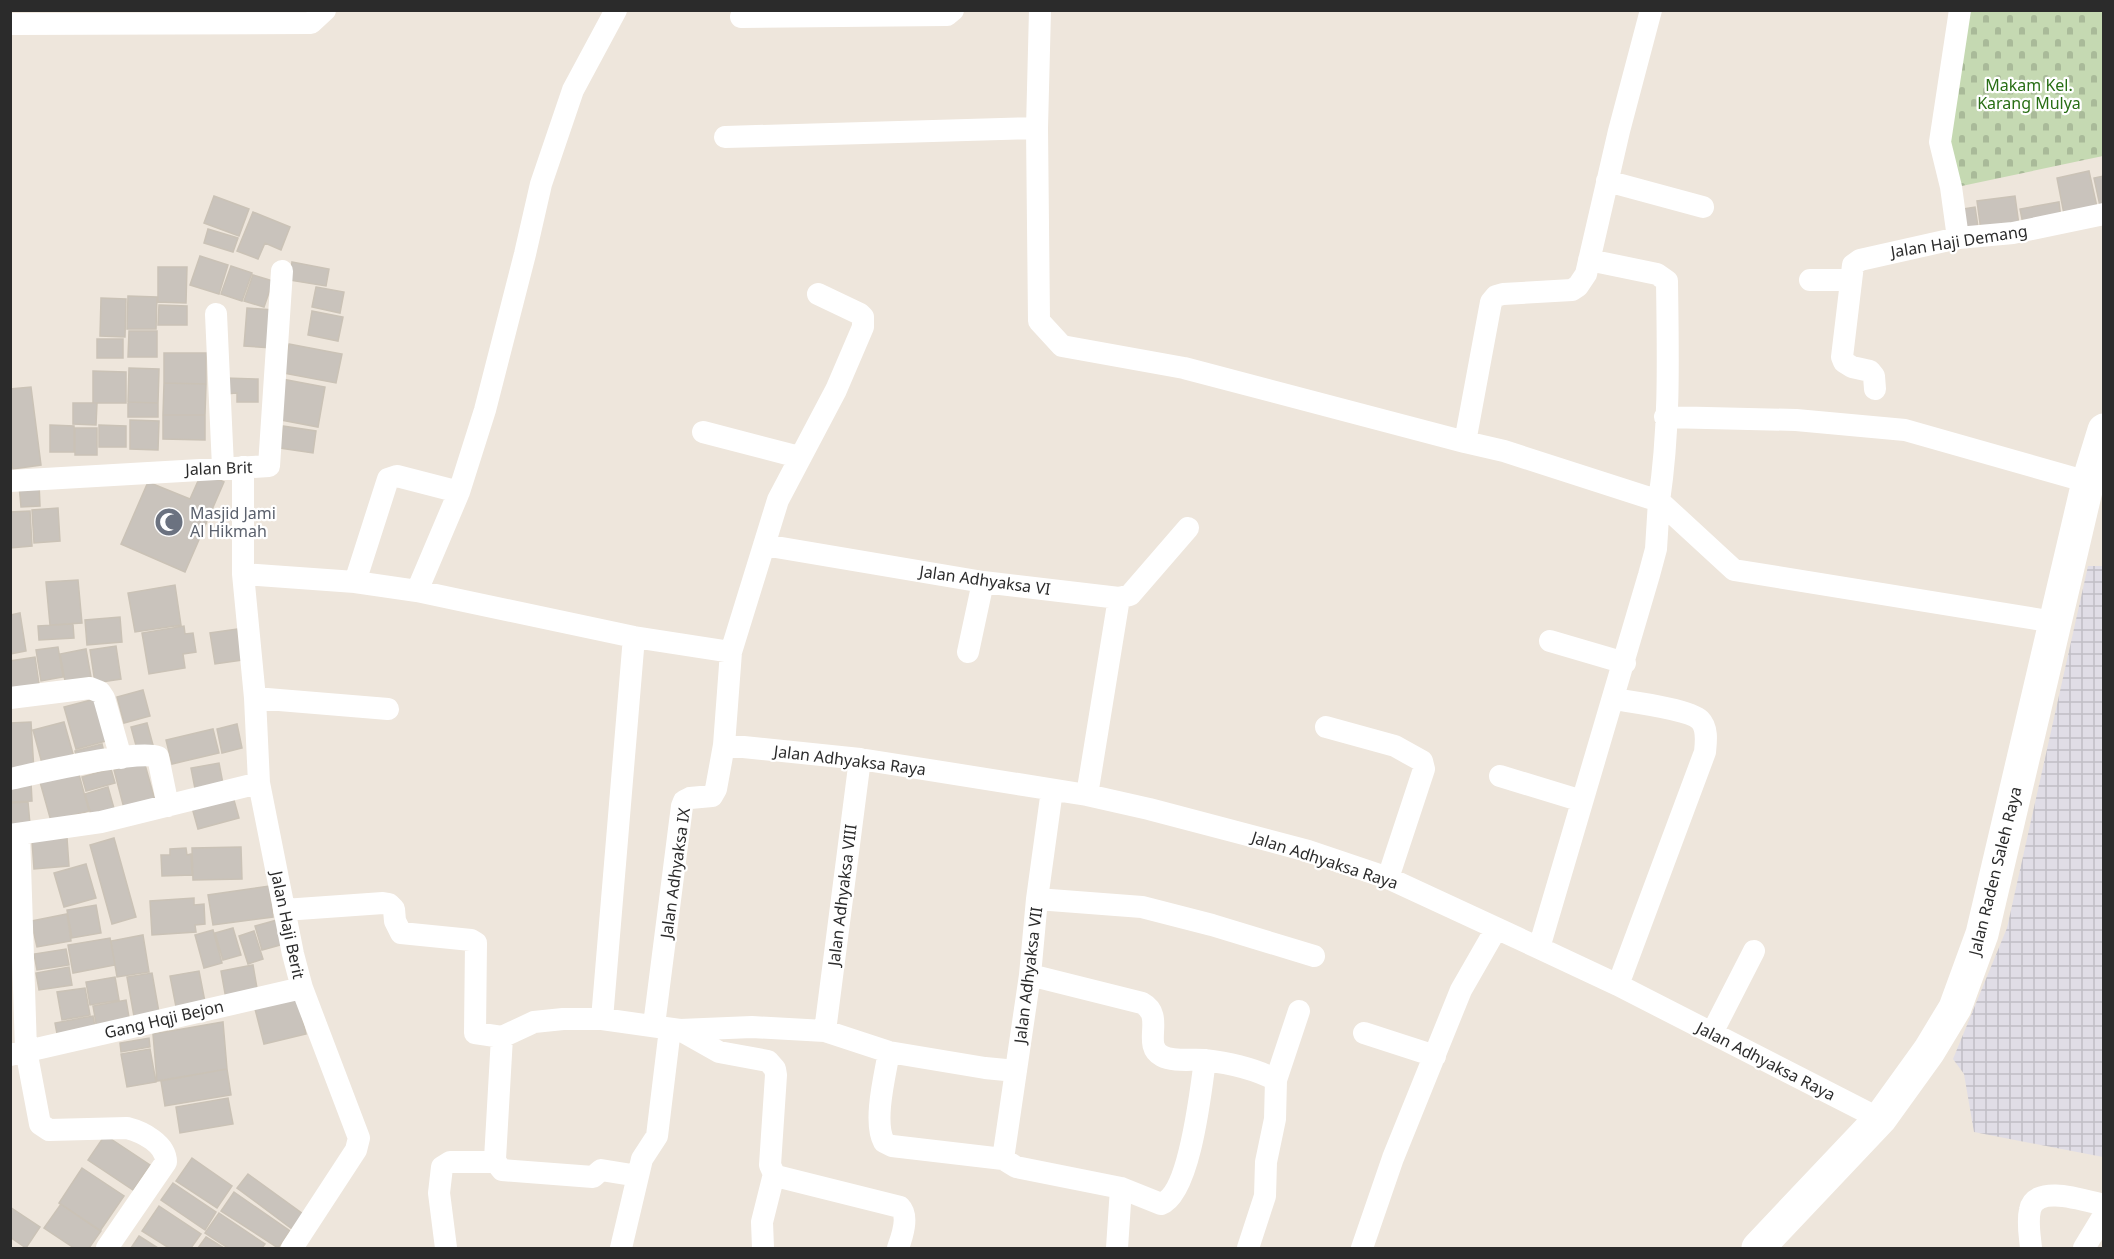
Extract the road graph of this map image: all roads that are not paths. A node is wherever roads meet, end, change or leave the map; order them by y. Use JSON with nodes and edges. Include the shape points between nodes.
{"nodes":[{"id":1,"x":325,"y":10,"type":"edge"},
{"id":2,"x":616,"y":10,"type":"edge"},
{"id":3,"x":953,"y":10,"type":"edge"},
{"id":4,"x":1040,"y":10,"type":"edge"},
{"id":5,"x":1651,"y":10,"type":"edge"},
{"id":6,"x":1960,"y":10,"type":"edge"},
{"id":7,"x":741,"y":16,"type":"dead end"},
{"id":8,"x":243,"y":17,"type":"edge"},
{"id":9,"x":10,"y":24,"type":"edge"},
{"id":10,"x":1037,"y":128,"type":"junction"},
{"id":11,"x":725,"y":136,"type":"dead end"},
{"id":12,"x":1607,"y":181,"type":"junction"},
{"id":13,"x":1703,"y":207,"type":"dead end"},
{"id":14,"x":2103,"y":214,"type":"edge"},
{"id":15,"x":1958,"y":238,"type":"junction"},
{"id":16,"x":1589,"y":260,"type":"junction"},
{"id":17,"x":282,"y":271,"type":"dead end"},
{"id":18,"x":1810,"y":280,"type":"dead end"},
{"id":19,"x":1851,"y":280,"type":"junction"},
{"id":20,"x":818,"y":294,"type":"dead end"},
{"id":21,"x":216,"y":314,"type":"dead end"},
{"id":22,"x":1875,"y":389,"type":"dead end"},
{"id":23,"x":1665,"y":417,"type":"junction"},
{"id":24,"x":2103,"y":430,"type":"edge"},
{"id":25,"x":703,"y":432,"type":"dead end"},
{"id":26,"x":1465,"y":442,"type":"junction"},
{"id":27,"x":799,"y":457,"type":"junction"},
{"id":28,"x":233,"y":467,"type":"junction"},
{"id":29,"x":10,"y":481,"type":"edge"},
{"id":30,"x":2088,"y":482,"type":"junction"},
{"id":31,"x":459,"y":492,"type":"junction"},
{"id":32,"x":1659,"y":501,"type":"junction"},
{"id":33,"x":1188,"y":528,"type":"dead end"},
{"id":34,"x":764,"y":545,"type":"junction"},
{"id":35,"x":243,"y":574,"type":"junction"},
{"id":36,"x":355,"y":582,"type":"junction"},
{"id":37,"x":983,"y":582,"type":"junction"},
{"id":38,"x":417,"y":591,"type":"junction"},
{"id":39,"x":1119,"y":598,"type":"junction"},
{"id":40,"x":2055,"y":622,"type":"junction"},
{"id":41,"x":634,"y":637,"type":"junction"},
{"id":42,"x":1550,"y":641,"type":"dead end"},
{"id":43,"x":731,"y":652,"type":"junction"},
{"id":44,"x":968,"y":652,"type":"dead end"},
{"id":45,"x":1624,"y":663,"type":"junction"},
{"id":46,"x":12,"y":697,"type":"edge"},
{"id":47,"x":255,"y":698,"type":"junction"},
{"id":48,"x":1614,"y":699,"type":"junction"},
{"id":49,"x":388,"y":709,"type":"dead end"},
{"id":50,"x":1326,"y":727,"type":"dead end"},
{"id":51,"x":724,"y":745,"type":"junction"},
{"id":52,"x":121,"y":758,"type":"junction"},
{"id":53,"x":860,"y":759,"type":"junction"},
{"id":54,"x":1500,"y":776,"type":"dead end"},
{"id":55,"x":10,"y":779,"type":"edge"},
{"id":56,"x":259,"y":783,"type":"junction"},
{"id":57,"x":1052,"y":790,"type":"junction"},
{"id":58,"x":1087,"y":795,"type":"junction"},
{"id":59,"x":1582,"y":801,"type":"junction"},
{"id":60,"x":168,"y":806,"type":"junction"},
{"id":61,"x":15,"y":835,"type":"edge"},
{"id":62,"x":1388,"y":878,"type":"junction"},
{"id":63,"x":1037,"y":900,"type":"junction"},
{"id":64,"x":284,"y":910,"type":"junction"},
{"id":65,"x":1496,"y":929,"type":"junction"},
{"id":66,"x":1539,"y":948,"type":"junction"},
{"id":67,"x":1754,"y":951,"type":"dead end"},
{"id":68,"x":1314,"y":956,"type":"dead end"},
{"id":69,"x":1030,"y":975,"type":"junction"},
{"id":70,"x":1618,"y":985,"type":"junction"},
{"id":71,"x":302,"y":988,"type":"junction"},
{"id":72,"x":1299,"y":1011,"type":"dead end"},
{"id":73,"x":602,"y":1019,"type":"junction"},
{"id":74,"x":668,"y":1028,"type":"junction"},
{"id":75,"x":825,"y":1031,"type":"junction"},
{"id":76,"x":1364,"y":1033,"type":"dead end"},
{"id":77,"x":1712,"y":1033,"type":"junction"},
{"id":78,"x":502,"y":1037,"type":"junction"},
{"id":79,"x":889,"y":1052,"type":"junction"},
{"id":80,"x":18,"y":1053,"type":"edge"},
{"id":81,"x":1435,"y":1056,"type":"junction"},
{"id":82,"x":1205,"y":1060,"type":"junction"},
{"id":83,"x":1016,"y":1071,"type":"junction"},
{"id":84,"x":1276,"y":1080,"type":"junction"},
{"id":85,"x":1880,"y":1119,"type":"junction"},
{"id":86,"x":1003,"y":1159,"type":"junction"},
{"id":87,"x":494,"y":1160,"type":"junction"},
{"id":88,"x":774,"y":1174,"type":"junction"},
{"id":89,"x":638,"y":1176,"type":"junction"},
{"id":90,"x":1121,"y":1188,"type":"junction"},
{"id":91,"x":2103,"y":1205,"type":"edge"},
{"id":92,"x":2103,"y":1215,"type":"edge"},
{"id":93,"x":107,"y":1248,"type":"edge"},
{"id":94,"x":292,"y":1248,"type":"edge"},
{"id":95,"x":446,"y":1248,"type":"edge"},
{"id":96,"x":621,"y":1248,"type":"edge"},
{"id":97,"x":763,"y":1248,"type":"edge"},
{"id":98,"x":898,"y":1248,"type":"edge"},
{"id":99,"x":1117,"y":1248,"type":"edge"},
{"id":100,"x":1248,"y":1248,"type":"edge"},
{"id":101,"x":1362,"y":1248,"type":"edge"},
{"id":102,"x":1758,"y":1248,"type":"edge"},
{"id":103,"x":2031,"y":1248,"type":"edge"},
{"id":104,"x":2084,"y":1248,"type":"edge"}],
"edges":[{"from":1,"to":8,"type":"street","via":[[311,23]]},
{"from":2,"to":31,"type":"street","via":[[573,90],[541,184],[488,399]]},
{"from":3,"to":7,"type":"street","via":[[947,15]]},
{"from":4,"to":10,"type":"street"},
{"from":5,"to":12,"type":"street"},
{"from":6,"to":15,"type":"street","via":[[1940,142]]},
{"from":8,"to":9,"type":"street"},
{"from":10,"to":11,"type":"street"},
{"from":10,"to":26,"type":"street","via":[[1039,321],[1062,346],[1185,368]]},
{"from":12,"to":13,"type":"street"},
{"from":12,"to":16,"type":"street"},
{"from":14,"to":15,"type":"street","name":"Jalan Haji Demang","via":[[2013,233]]},
{"from":15,"to":19,"type":"street","name":"Jalan Haji Demang","via":[[1860,260],[1853,265]]},
{"from":16,"to":23,"type":"street","via":[[1657,274],[1667,281],[1669,392]]},
{"from":16,"to":26,"type":"street","via":[[1586,274],[1572,291],[1503,294],[1491,302]]},
{"from":17,"to":28,"type":"street","name":"Jalan Brit","via":[[269,464]]},
{"from":18,"to":19,"type":"street"},
{"from":19,"to":22,"type":"street","name":"Jalan Haji Demang","via":[[1842,357],[1852,367],[1870,370]]},
{"from":20,"to":27,"type":"street","via":[[860,314],[864,322],[836,390]]},
{"from":21,"to":28,"type":"street","name":"Jalan Haji Berit"},
{"from":23,"to":30,"type":"street","via":[[1796,420],[1905,430]]},
{"from":23,"to":32,"type":"street"},
{"from":24,"to":30,"type":"main road","name":"Jalan Raden Saleh Raya"},
{"from":25,"to":27,"type":"street"},
{"from":26,"to":32,"type":"street"},
{"from":27,"to":34,"type":"street","via":[[778,500]]},
{"from":28,"to":29,"type":"street","name":"Jalan Brit"},
{"from":28,"to":35,"type":"street","name":"Jalan Haji Berit"},
{"from":30,"to":40,"type":"main road","name":"Jalan Raden Saleh Raya"},
{"from":31,"to":36,"type":"street","via":[[397,476],[388,479]]},
{"from":31,"to":38,"type":"street"},
{"from":32,"to":40,"type":"street","via":[[1734,570]]},
{"from":32,"to":45,"type":"street","via":[[1656,549]]},
{"from":33,"to":39,"type":"street","via":[[1130,595]]},
{"from":34,"to":37,"type":"street","name":"Jalan Adhyaksa VI"},
{"from":34,"to":43,"type":"street"},
{"from":35,"to":36,"type":"street"},
{"from":35,"to":47,"type":"street","name":"Jalan Haji Berit"},
{"from":36,"to":38,"type":"street"},
{"from":37,"to":39,"type":"street","name":"Jalan Adhyaksa VI"},
{"from":37,"to":44,"type":"street"},
{"from":38,"to":41,"type":"street"},
{"from":39,"to":58,"type":"street"},
{"from":40,"to":85,"type":"main road","name":"Jalan Raden Saleh Raya","via":[[1982,934],[1955,1008]]},
{"from":41,"to":43,"type":"street"},
{"from":41,"to":73,"type":"street"},
{"from":42,"to":45,"type":"street"},
{"from":43,"to":51,"type":"street"},
{"from":45,"to":48,"type":"street"},
{"from":46,"to":52,"type":"street","via":[[90,688],[100,692],[108,706]]},
{"from":47,"to":49,"type":"street"},
{"from":47,"to":56,"type":"street","name":"Jalan Haji Berit"},
{"from":48,"to":59,"type":"street"},
{"from":48,"to":70,"type":"street","via":[[1662,706],[1700,719],[1706,739],[1705,752]]},
{"from":50,"to":62,"type":"street","via":[[1395,746],[1422,760],[1424,769]]},
{"from":51,"to":53,"type":"street","name":"Jalan Adhyaksa Raya"},
{"from":51,"to":74,"type":"street","name":"Jalan Adhyaksa IX","via":[[712,796],[690,798],[682,806]]},
{"from":52,"to":55,"type":"street"},
{"from":52,"to":60,"type":"street","via":[[158,757]]},
{"from":53,"to":57,"type":"street","name":"Jalan Adhyaksa Raya"},
{"from":53,"to":75,"type":"street","name":"Jalan Adhyaksa VIII"},
{"from":54,"to":59,"type":"street"},
{"from":56,"to":60,"type":"street"},
{"from":56,"to":64,"type":"street","name":"Jalan Haji Berit"},
{"from":57,"to":58,"type":"street","name":"Jalan Adhyaksa Raya"},
{"from":57,"to":63,"type":"street","name":"Jalan Adhyaksa VII"},
{"from":58,"to":62,"type":"street","name":"Jalan Adhyaksa Raya","via":[[1308,851]]},
{"from":59,"to":66,"type":"street"},
{"from":60,"to":61,"type":"street","via":[[101,822]]},
{"from":61,"to":80,"type":"street"},
{"from":62,"to":65,"type":"street","name":"Jalan Adhyaksa Raya"},
{"from":63,"to":68,"type":"street","via":[[1142,907]]},
{"from":63,"to":69,"type":"street","name":"Jalan Adhyaksa VII"},
{"from":64,"to":71,"type":"street","name":"Jalan Haji Berit"},
{"from":64,"to":78,"type":"street","via":[[389,904],[401,933],[471,940],[476,943],[475,1033]]},
{"from":65,"to":66,"type":"street","name":"Jalan Adhyaksa Raya"},
{"from":65,"to":81,"type":"street","via":[[1461,990]]},
{"from":66,"to":70,"type":"street","name":"Jalan Adhyaksa Raya"},
{"from":67,"to":77,"type":"street"},
{"from":69,"to":82,"type":"street","via":[[1142,1003],[1149,1007],[1155,1020],[1152,1036],[1158,1053],[1165,1058]]},
{"from":69,"to":83,"type":"street","name":"Jalan Adhyaksa VII"},
{"from":70,"to":77,"type":"street","name":"Jalan Adhyaksa Raya"},
{"from":71,"to":80,"type":"street","name":"Gang Hqji Bejon"},
{"from":71,"to":94,"type":"street","name":"Jalan Haji Berit","via":[[358,1138],[356,1150]]},
{"from":72,"to":84,"type":"street"},
{"from":73,"to":74,"type":"street"},
{"from":73,"to":78,"type":"street","via":[[534,1022]]},
{"from":74,"to":75,"type":"street"},
{"from":74,"to":88,"type":"street","via":[[719,1052],[772,1064],[776,1075],[770,1165]]},
{"from":74,"to":89,"type":"street","via":[[657,1136],[642,1159]]},
{"from":75,"to":79,"type":"street"},
{"from":76,"to":81,"type":"street"},
{"from":77,"to":85,"type":"street","name":"Jalan Adhyaksa Raya"},
{"from":78,"to":87,"type":"street"},
{"from":79,"to":83,"type":"street"},
{"from":79,"to":86,"type":"street","via":[[880,1111],[884,1143]]},
{"from":80,"to":93,"type":"street","via":[[44,1128],[127,1128],[137,1130],[164,1150],[166,1162]]},
{"from":81,"to":101,"type":"street"},
{"from":82,"to":84,"type":"street","via":[[1261,1072]]},
{"from":82,"to":90,"type":"street","via":[[1198,1113],[1182,1178],[1164,1204]]},
{"from":83,"to":86,"type":"street","name":"Jalan Adhyaksa VII"},
{"from":84,"to":100,"type":"street","via":[[1265,1196]]},
{"from":85,"to":102,"type":"main road","name":"Jalan Raden Saleh Raya"},
{"from":86,"to":90,"type":"street","via":[[1016,1167]]},
{"from":87,"to":89,"type":"street","via":[[502,1170],[593,1177],[601,1170]]},
{"from":87,"to":95,"type":"street","via":[[450,1162],[442,1167],[439,1193]]},
{"from":88,"to":97,"type":"street","via":[[762,1222]]},
{"from":88,"to":98,"type":"street","via":[[900,1207],[904,1218]]},
{"from":89,"to":96,"type":"street"},
{"from":90,"to":99,"type":"street"},
{"from":91,"to":103,"type":"street","via":[[2055,1195],[2040,1197],[2029,1210]]},
{"from":92,"to":104,"type":"street"}]}
